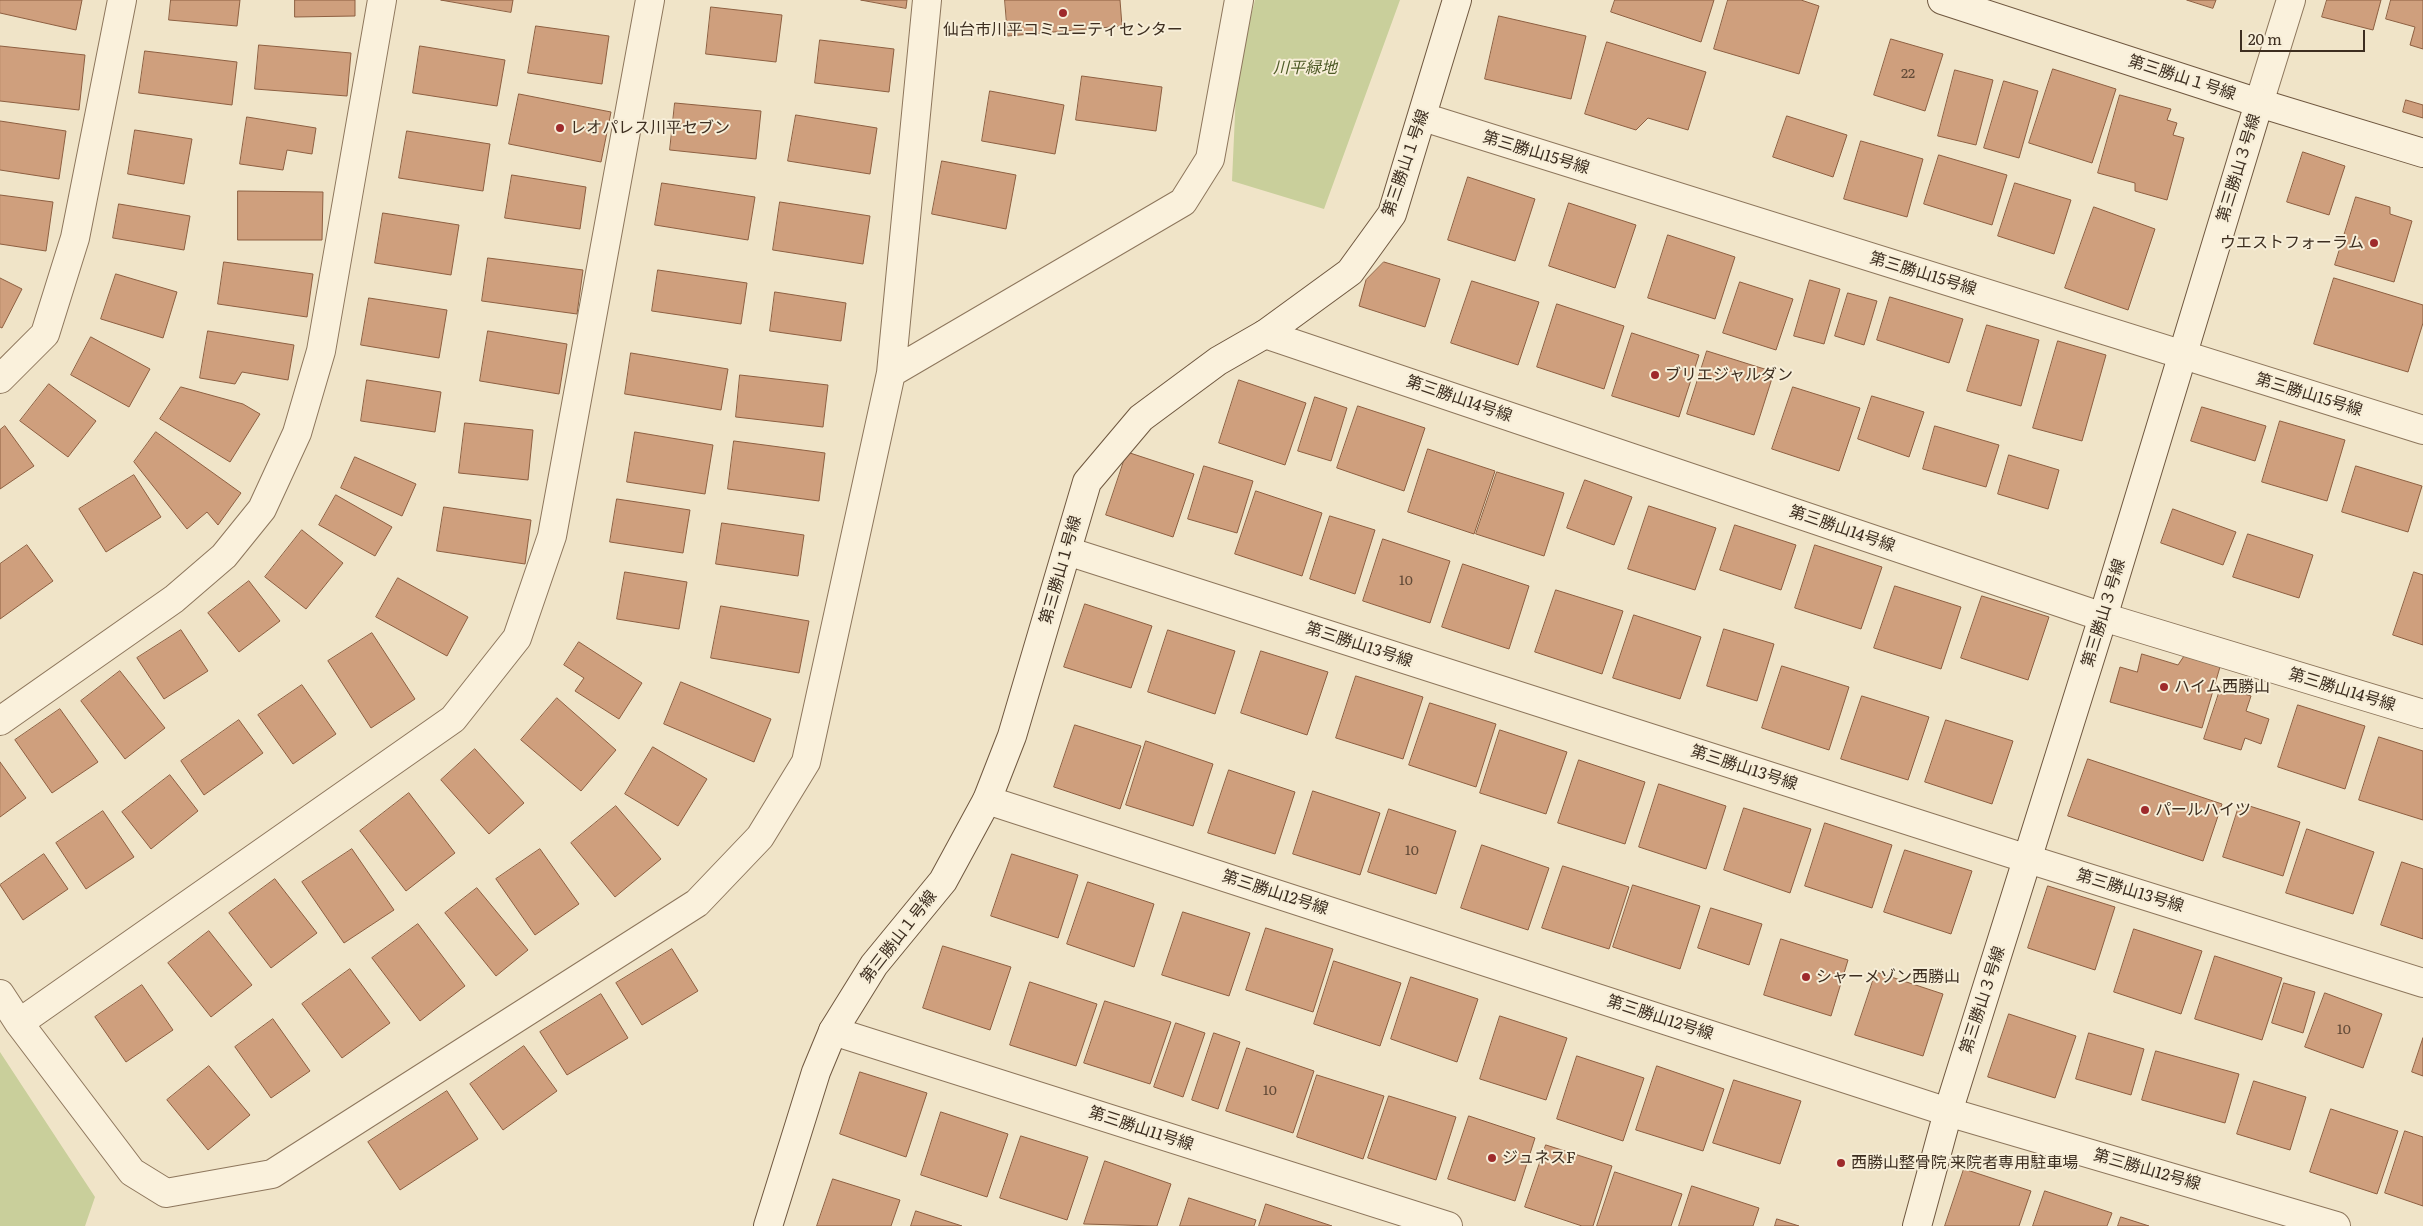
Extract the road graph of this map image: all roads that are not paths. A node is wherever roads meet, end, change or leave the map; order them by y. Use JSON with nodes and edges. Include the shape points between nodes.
{"nodes":[{"id":1,"x":122,"y":0,"type":"edge"},
{"id":2,"x":382,"y":0,"type":"edge"},
{"id":3,"x":650,"y":0,"type":"edge"},
{"id":4,"x":927,"y":0,"type":"edge"},
{"id":5,"x":1239,"y":0,"type":"edge"},
{"id":6,"x":1456,"y":0,"type":"edge"},
{"id":7,"x":1942,"y":0,"type":"edge"},
{"id":8,"x":2291,"y":0,"type":"edge"},
{"id":9,"x":2259,"y":102,"type":"junction"},
{"id":10,"x":1423,"y":117,"type":"junction"},
{"id":11,"x":2423,"y":153,"type":"edge"},
{"id":12,"x":1265,"y":334,"type":"junction"},
{"id":13,"x":2184,"y":356,"type":"junction"},
{"id":14,"x":890,"y":374,"type":"junction"},
{"id":15,"x":0,"y":379,"type":"edge"},
{"id":16,"x":2423,"y":430,"type":"edge"},
{"id":17,"x":1067,"y":551,"type":"junction"},
{"id":18,"x":2103,"y":617,"type":"junction"},
{"id":19,"x":2423,"y":714,"type":"edge"},
{"id":20,"x":0,"y":721,"type":"edge"},
{"id":21,"x":987,"y":800,"type":"junction"},
{"id":22,"x":2028,"y":859,"type":"junction"},
{"id":23,"x":2423,"y":982,"type":"edge"},
{"id":24,"x":0,"y":994,"type":"edge"},
{"id":25,"x":19,"y":1023,"type":"junction"},
{"id":26,"x":833,"y":1031,"type":"junction"},
{"id":27,"x":1948,"y":1112,"type":"junction"},
{"id":28,"x":768,"y":1226,"type":"edge"},
{"id":29,"x":1448,"y":1226,"type":"edge"},
{"id":30,"x":1917,"y":1226,"type":"edge"},
{"id":31,"x":2336,"y":1226,"type":"edge"}],
"edges":[{"from":1,"to":15,"type":"street","via":[[75,238],[45,334]]},
{"from":2,"to":20,"type":"street","via":[[321,351],[298,433],[262,509],[224,556],[174,599]]},
{"from":3,"to":25,"type":"street","via":[[552,536],[517,638],[453,719]]},
{"from":4,"to":14,"type":"street"},
{"from":5,"to":14,"type":"street","via":[[1210,159],[1183,202]]},
{"from":6,"to":10,"type":"street","name":"第三勝山１号線"},
{"from":7,"to":9,"type":"street","name":"第三勝山１号線"},
{"from":8,"to":9,"type":"street","name":"第三勝山３号線"},
{"from":9,"to":11,"type":"street","name":"第三勝山１号線"},
{"from":9,"to":13,"type":"street","name":"第三勝山３号線"},
{"from":10,"to":12,"type":"street","name":"第三勝山１号線","via":[[1392,214],[1350,272]]},
{"from":10,"to":13,"type":"street","name":"第三勝山15号線"},
{"from":12,"to":17,"type":"street","name":"第三勝山１号線","via":[[1218,361],[1141,418],[1087,482]]},
{"from":12,"to":18,"type":"street","name":"第三勝山14号線"},
{"from":13,"to":16,"type":"street","name":"第三勝山15号線"},
{"from":13,"to":18,"type":"street","name":"第三勝山３号線"},
{"from":14,"to":25,"type":"street","via":[[806,762],[760,837],[697,903],[272,1174],[263,1176],[166,1193],[132,1172]]},
{"from":17,"to":21,"type":"street","name":"第三勝山１号線","via":[[1012,736]]},
{"from":17,"to":22,"type":"street","name":"第三勝山13号線"},
{"from":18,"to":19,"type":"street","name":"第三勝山14号線"},
{"from":18,"to":22,"type":"street","name":"第三勝山３号線"},
{"from":21,"to":26,"type":"street","name":"第三勝山１号線","via":[[943,881],[874,965]]},
{"from":21,"to":27,"type":"street","name":"第三勝山12号線"},
{"from":22,"to":23,"type":"street","name":"第三勝山13号線"},
{"from":22,"to":27,"type":"street","name":"第三勝山３号線"},
{"from":24,"to":25,"type":"street"},
{"from":26,"to":28,"type":"street","name":"第三勝山１号線","via":[[816,1072]]},
{"from":26,"to":29,"type":"street","name":"第三勝山11号線"},
{"from":27,"to":30,"type":"street","name":"第三勝山３号線"},
{"from":27,"to":31,"type":"street","name":"第三勝山12号線"}]}
